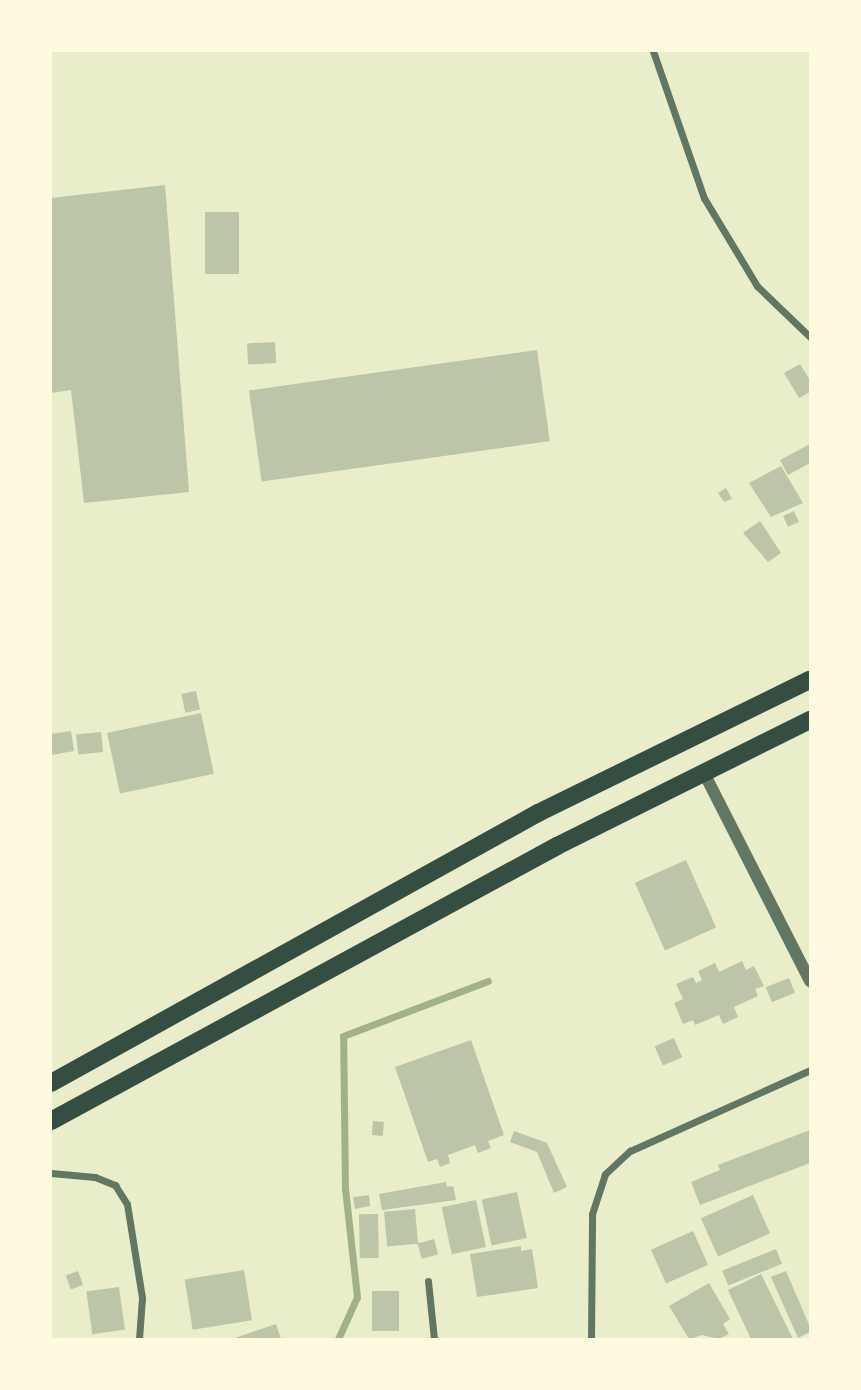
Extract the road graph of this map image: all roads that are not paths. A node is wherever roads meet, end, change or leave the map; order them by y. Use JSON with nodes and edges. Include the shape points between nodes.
{"nodes":[{"id":1,"x":653,"y":51,"type":"edge"},
{"id":2,"x":810,"y":337,"type":"edge"},
{"id":3,"x":810,"y":680,"type":"edge"},
{"id":4,"x":810,"y":720,"type":"edge"},
{"id":5,"x":703,"y":771,"type":"junction"},
{"id":6,"x":810,"y":981,"type":"edge"},
{"id":7,"x":810,"y":1070,"type":"edge"},
{"id":8,"x":51,"y":1083,"type":"edge"},
{"id":9,"x":51,"y":1121,"type":"edge"},
{"id":10,"x":51,"y":1173,"type":"edge"},
{"id":11,"x":428,"y":1281,"type":"dead end"},
{"id":12,"x":139,"y":1339,"type":"edge"},
{"id":13,"x":435,"y":1339,"type":"edge"},
{"id":14,"x":592,"y":1339,"type":"edge"}],
"edges":[{"from":1,"to":2,"type":"street","via":[[704,198],[757,286]]},
{"from":3,"to":8,"type":"highway","via":[[538,813]]},
{"from":4,"to":5,"type":"highway"},
{"from":5,"to":6,"type":"street"},
{"from":5,"to":9,"type":"highway"},
{"from":7,"to":14,"type":"street","via":[[630,1151],[605,1174],[592,1214]]},
{"from":10,"to":12,"type":"street","via":[[95,1177],[115,1185],[127,1204],[142,1298]]},
{"from":11,"to":13,"type":"street"}]}
